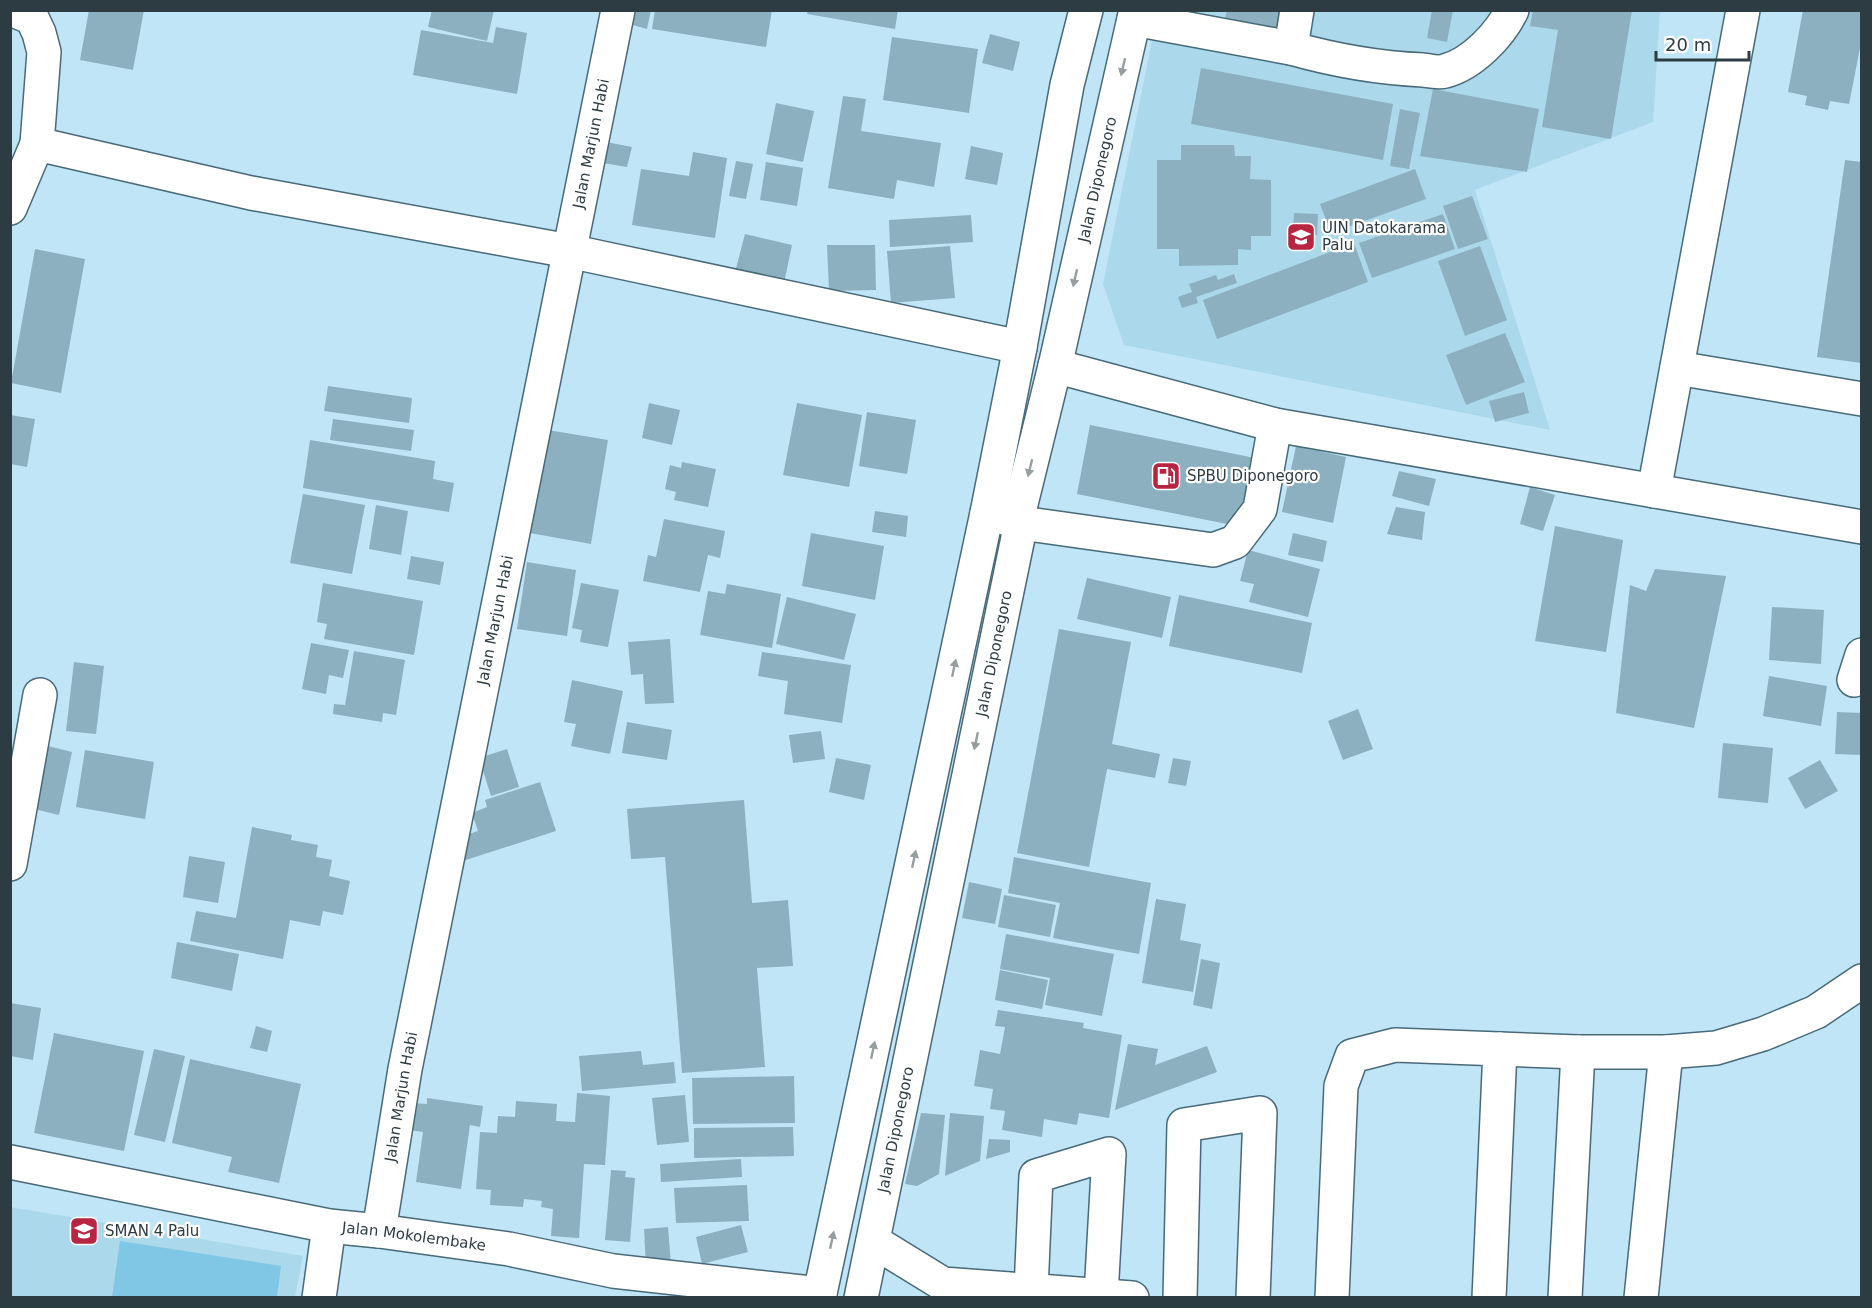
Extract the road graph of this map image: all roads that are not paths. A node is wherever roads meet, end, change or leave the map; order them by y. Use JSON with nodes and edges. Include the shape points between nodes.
{"nodes":[{"id":1,"x":12,"y":10,"type":"edge"},
{"id":2,"x":618,"y":10,"type":"edge"},
{"id":3,"x":1086,"y":10,"type":"edge"},
{"id":4,"x":1297,"y":10,"type":"edge"},
{"id":5,"x":1512,"y":10,"type":"edge"},
{"id":6,"x":1743,"y":10,"type":"edge"},
{"id":7,"x":1135,"y":15,"type":"edge"},
{"id":8,"x":1291,"y":48,"type":"junction"},
{"id":9,"x":36,"y":144,"type":"junction"},
{"id":10,"x":10,"y":208,"type":"edge"},
{"id":11,"x":569,"y":251,"type":"junction"},
{"id":12,"x":1020,"y":347,"type":"junction"},
{"id":13,"x":1055,"y":366,"type":"junction"},
{"id":14,"x":1677,"y":368,"type":"junction"},
{"id":15,"x":1862,"y":399,"type":"edge"},
{"id":16,"x":1275,"y":424,"type":"junction"},
{"id":17,"x":1654,"y":491,"type":"junction"},
{"id":18,"x":987,"y":513,"type":"junction"},
{"id":19,"x":1021,"y":523,"type":"junction"},
{"id":20,"x":1862,"y":526,"type":"edge"},
{"id":21,"x":40,"y":695,"type":"dead end"},
{"id":22,"x":10,"y":864,"type":"edge"},
{"id":23,"x":1862,"y":981,"type":"edge"},
{"id":24,"x":1500,"y":1049,"type":"junction"},
{"id":25,"x":1578,"y":1052,"type":"junction"},
{"id":26,"x":1666,"y":1052,"type":"junction"},
{"id":27,"x":10,"y":1162,"type":"edge"},
{"id":28,"x":329,"y":1226,"type":"junction"},
{"id":29,"x":380,"y":1231,"type":"junction"},
{"id":30,"x":873,"y":1241,"type":"junction"},
{"id":31,"x":1031,"y":1290,"type":"junction"},
{"id":32,"x":820,"y":1296,"type":"edge"},
{"id":33,"x":1116,"y":1296,"type":"edge"},
{"id":34,"x":319,"y":1298,"type":"edge"},
{"id":35,"x":861,"y":1298,"type":"edge"},
{"id":36,"x":1180,"y":1298,"type":"edge"},
{"id":37,"x":1253,"y":1298,"type":"edge"},
{"id":38,"x":1332,"y":1298,"type":"edge"},
{"id":39,"x":1489,"y":1298,"type":"edge"},
{"id":40,"x":1565,"y":1298,"type":"edge"},
{"id":41,"x":1641,"y":1298,"type":"edge"}],
"edges":[{"from":1,"to":9,"type":"main road","via":[[32,18],[44,52]]},
{"from":2,"to":11,"type":"main road","name":"Jalan Marjun Habi"},
{"from":3,"to":12,"type":"main road","via":[[1067,85]]},
{"from":4,"to":8,"type":"main road"},
{"from":5,"to":8,"type":"main road","via":[[1491,42],[1444,72],[1403,69]]},
{"from":6,"to":14,"type":"main road"},
{"from":7,"to":8,"type":"main road"},
{"from":7,"to":13,"type":"main road","name":"Jalan Diponegoro","one_way":true},
{"from":9,"to":10,"type":"main road"},
{"from":9,"to":11,"type":"main road","via":[[251,193]]},
{"from":11,"to":12,"type":"main road"},
{"from":11,"to":29,"type":"main road","name":"Jalan Marjun Habi","via":[[408,1057]]},
{"from":12,"to":18,"type":"main road"},
{"from":13,"to":16,"type":"main road"},
{"from":13,"to":19,"type":"main road","name":"Jalan Diponegoro","one_way":true,"via":[[1020,508]]},
{"from":14,"to":15,"type":"main road"},
{"from":14,"to":17,"type":"main road"},
{"from":16,"to":17,"type":"main road"},
{"from":16,"to":19,"type":"main road","via":[[1260,509],[1235,542],[1213,550]]},
{"from":17,"to":20,"type":"main road"},
{"from":18,"to":19,"type":"main road"},
{"from":32,"to":18,"type":"main road","one_way":true},
{"from":19,"to":30,"type":"main road","name":"Jalan Diponegoro","one_way":true},
{"from":21,"to":22,"type":"main road"},
{"from":23,"to":26,"type":"main road","via":[[1816,1012],[1763,1034],[1716,1048]]},
{"from":24,"to":25,"type":"main road"},
{"from":24,"to":38,"type":"main road","via":[[1395,1044],[1352,1056],[1341,1086]]},
{"from":24,"to":39,"type":"main road"},
{"from":25,"to":26,"type":"main road"},
{"from":25,"to":40,"type":"main road"},
{"from":26,"to":41,"type":"main road"},
{"from":27,"to":28,"type":"main road","name":"Jalan Mokolembake"},
{"from":28,"to":29,"type":"main road","name":"Jalan Mokolembake"},
{"from":28,"to":34,"type":"main road"},
{"from":29,"to":32,"type":"main road","name":"Jalan Mokolembake","via":[[509,1248],[613,1271]]},
{"from":30,"to":31,"type":"main road","via":[[943,1284]]},
{"from":30,"to":35,"type":"main road","name":"Jalan Diponegoro"},
{"from":31,"to":33,"type":"main road"},
{"from":31,"to":33,"type":"main road","via":[[1036,1176],[1109,1154]]},
{"from":36,"to":37,"type":"main road","via":[[1184,1125],[1260,1113]]}]}
